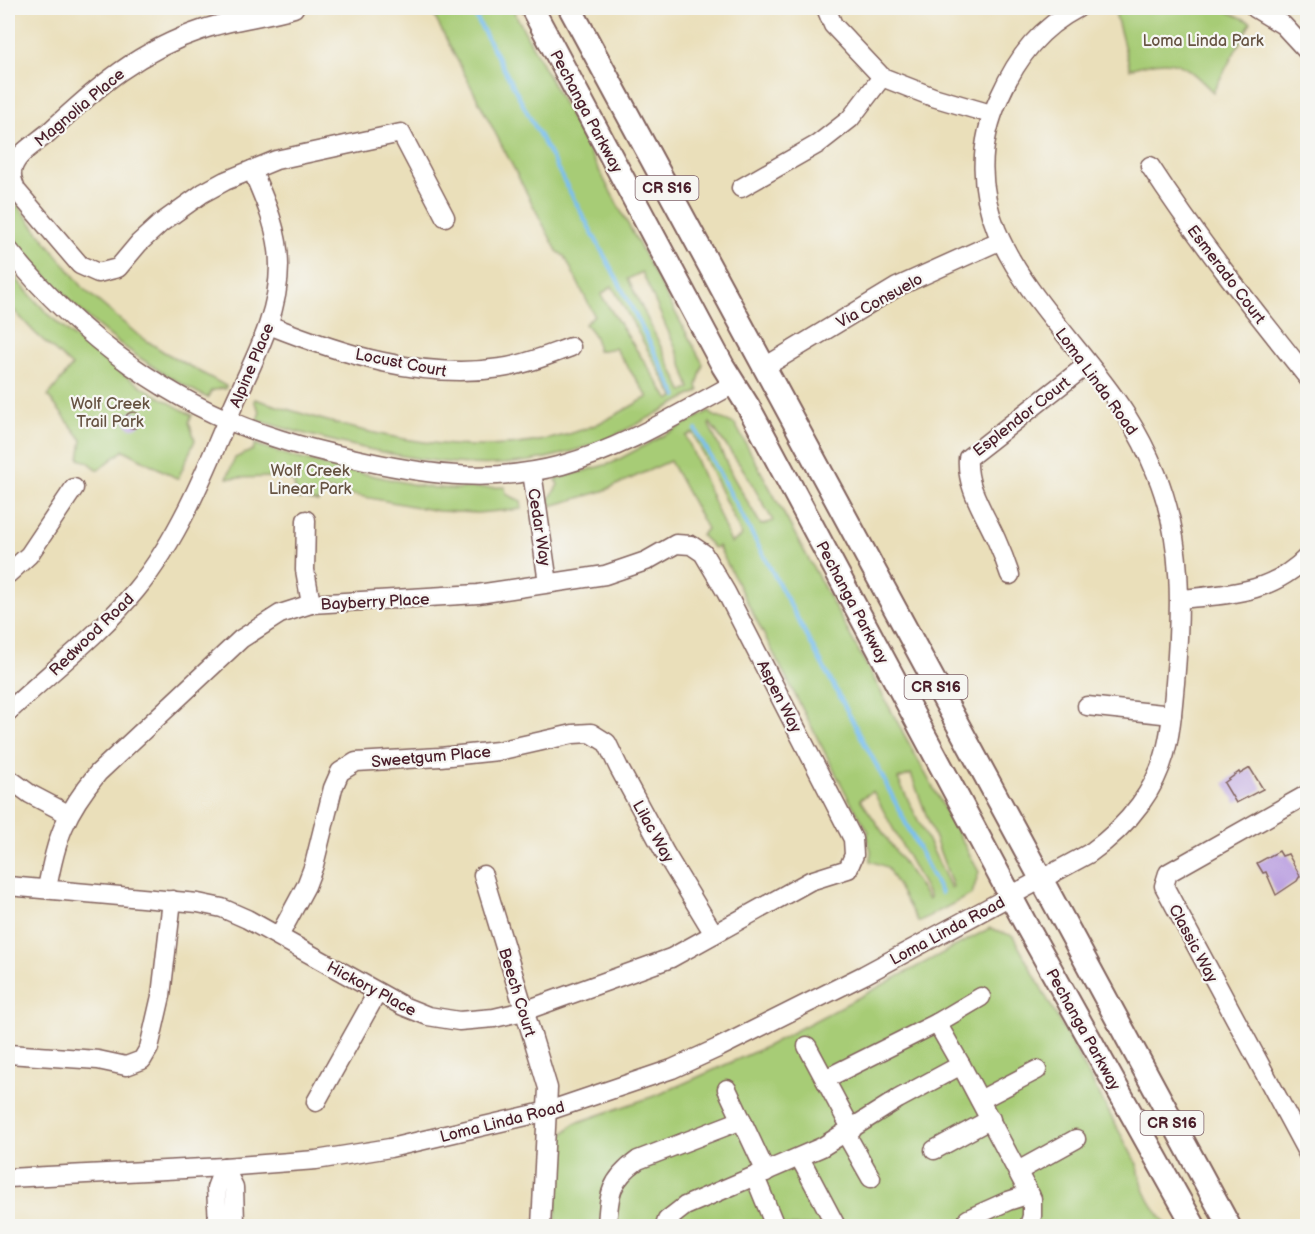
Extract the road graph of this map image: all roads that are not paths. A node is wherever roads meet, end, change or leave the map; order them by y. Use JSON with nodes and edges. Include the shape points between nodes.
{"nodes":[{"id":1,"x":294,"y":8,"type":"edge"},
{"id":2,"x":532,"y":8,"type":"edge"},
{"id":3,"x":570,"y":8,"type":"edge"},
{"id":4,"x":826,"y":8,"type":"edge"},
{"id":5,"x":1255,"y":8,"type":"edge"},
{"id":6,"x":1071,"y":9,"type":"edge"},
{"id":7,"x":1308,"y":52,"type":"edge"},
{"id":8,"x":882,"y":77,"type":"junction"},
{"id":9,"x":991,"y":114,"type":"junction"},
{"id":10,"x":1150,"y":166,"type":"dead end"},
{"id":11,"x":252,"y":170,"type":"junction"},
{"id":12,"x":741,"y":188,"type":"dead end"},
{"id":13,"x":446,"y":217,"type":"dead end"},
{"id":14,"x":999,"y":241,"type":"junction"},
{"id":15,"x":8,"y":249,"type":"edge"},
{"id":16,"x":269,"y":324,"type":"junction"},
{"id":17,"x":571,"y":347,"type":"dead end"},
{"id":18,"x":1088,"y":364,"type":"junction"},
{"id":19,"x":763,"y":368,"type":"junction"},
{"id":20,"x":1308,"y":378,"type":"edge"},
{"id":21,"x":734,"y":384,"type":"junction"},
{"id":22,"x":228,"y":420,"type":"junction"},
{"id":23,"x":532,"y":472,"type":"junction"},
{"id":24,"x":74,"y":488,"type":"dead end"},
{"id":25,"x":306,"y":520,"type":"dead end"},
{"id":26,"x":691,"y":545,"type":"joint"},
{"id":27,"x":1308,"y":556,"type":"edge"},
{"id":28,"x":8,"y":574,"type":"edge"},
{"id":29,"x":1010,"y":575,"type":"dead end"},
{"id":30,"x":549,"y":583,"type":"junction"},
{"id":31,"x":1180,"y":599,"type":"junction"},
{"id":32,"x":311,"y":604,"type":"junction"},
{"id":33,"x":1087,"y":706,"type":"dead end"},
{"id":34,"x":8,"y":712,"type":"edge"},
{"id":35,"x":1172,"y":716,"type":"junction"},
{"id":36,"x":591,"y":733,"type":"joint"},
{"id":37,"x":8,"y":778,"type":"edge"},
{"id":38,"x":1308,"y":794,"type":"edge"},
{"id":39,"x":68,"y":814,"type":"junction"},
{"id":40,"x":854,"y":855,"type":"joint"},
{"id":41,"x":483,"y":874,"type":"dead end"},
{"id":42,"x":1041,"y":880,"type":"junction"},
{"id":43,"x":8,"y":885,"type":"edge"},
{"id":44,"x":47,"y":889,"type":"junction"},
{"id":45,"x":1011,"y":896,"type":"junction"},
{"id":46,"x":172,"y":900,"type":"junction"},
{"id":47,"x":714,"y":934,"type":"junction"},
{"id":48,"x":279,"y":936,"type":"junction"},
{"id":49,"x":377,"y":993,"type":"junction"},
{"id":50,"x":981,"y":997,"type":"dead end"},
{"id":51,"x":524,"y":1011,"type":"junction"},
{"id":52,"x":937,"y":1023,"type":"junction"},
{"id":53,"x":807,"y":1046,"type":"dead end"},
{"id":54,"x":8,"y":1054,"type":"edge"},
{"id":55,"x":961,"y":1065,"type":"junction"},
{"id":56,"x":1037,"y":1070,"type":"dead end"},
{"id":57,"x":825,"y":1079,"type":"junction"},
{"id":58,"x":727,"y":1089,"type":"dead end"},
{"id":59,"x":980,"y":1100,"type":"junction"},
{"id":60,"x":316,"y":1102,"type":"dead end"},
{"id":61,"x":548,"y":1111,"type":"junction"},
{"id":62,"x":741,"y":1119,"type":"junction"},
{"id":63,"x":991,"y":1119,"type":"junction"},
{"id":64,"x":849,"y":1132,"type":"junction"},
{"id":65,"x":1076,"y":1139,"type":"dead end"},
{"id":66,"x":934,"y":1150,"type":"dead end"},
{"id":67,"x":1308,"y":1154,"type":"edge"},
{"id":68,"x":800,"y":1158,"type":"junction"},
{"id":69,"x":224,"y":1167,"type":"junction"},
{"id":70,"x":1018,"y":1171,"type":"junction"},
{"id":71,"x":760,"y":1174,"type":"junction"},
{"id":72,"x":8,"y":1178,"type":"edge"},
{"id":73,"x":871,"y":1178,"type":"dead end"},
{"id":74,"x":1030,"y":1194,"type":"junction"},
{"id":75,"x":968,"y":1219,"type":"dead end"},
{"id":76,"x":773,"y":1221,"type":"dead end"},
{"id":77,"x":216,"y":1227,"type":"edge"},
{"id":78,"x":238,"y":1227,"type":"edge"},
{"id":79,"x":541,"y":1227,"type":"edge"},
{"id":80,"x":607,"y":1227,"type":"edge"},
{"id":81,"x":665,"y":1227,"type":"edge"},
{"id":82,"x":836,"y":1227,"type":"edge"},
{"id":83,"x":1029,"y":1227,"type":"edge"},
{"id":84,"x":1194,"y":1227,"type":"edge"},
{"id":85,"x":1229,"y":1227,"type":"edge"}],
"edges":[{"from":1,"to":11,"type":"street","name":"Magnolia Place","via":[[207,28],[135,60],[88,95],[19,156],[11,175],[16,190],[80,265],[98,273],[118,268],[161,223],[202,193]]},
{"from":2,"to":21,"type":"main road","name":"Pechanga Parkway","number":"CR S16"},
{"from":3,"to":19,"type":"main road","name":"Pechanga Parkway","number":"CR S16"},
{"from":4,"to":8,"type":"street","via":[[833,25]]},
{"from":5,"to":7,"type":"street","via":[[1283,25]]},
{"from":6,"to":9,"type":"street","name":"Loma Linda Road","via":[[1041,33],[1021,56]]},
{"from":8,"to":9,"type":"street"},
{"from":8,"to":12,"type":"street","via":[[850,119],[818,144]]},
{"from":9,"to":14,"type":"street","name":"Loma Linda Road","via":[[984,182],[988,211]]},
{"from":10,"to":20,"type":"street","name":"Esmerado Court","via":[[1221,269]]},
{"from":11,"to":13,"type":"street","via":[[276,160],[400,133]]},
{"from":11,"to":16,"type":"street","name":"Alpine Place","via":[[269,208],[277,245],[279,265]]},
{"from":14,"to":18,"type":"street","name":"Loma Linda Road","via":[[1039,302]]},
{"from":14,"to":19,"type":"street","name":"Via Consuelo","via":[[897,287]]},
{"from":15,"to":22,"type":"street","via":[[62,309],[97,340],[165,388]]},
{"from":16,"to":17,"type":"street","name":"Locust Court","via":[[362,356],[449,372],[503,368]]},
{"from":16,"to":22,"type":"street","name":"Alpine Place"},
{"from":18,"to":29,"type":"street","name":"Esplendor Court","via":[[968,458],[967,472],[975,496]]},
{"from":18,"to":31,"type":"street","name":"Loma Linda Road","via":[[1124,412],[1156,473],[1170,513],[1178,554]]},
{"from":19,"to":21,"type":"main road"},
{"from":19,"to":42,"type":"main road","name":"Pechanga Parkway","number":"CR S16"},
{"from":21,"to":23,"type":"street","via":[[628,442]]},
{"from":21,"to":45,"type":"main road","name":"Pechanga Parkway","number":"CR S16"},
{"from":22,"to":23,"type":"street","via":[[281,440],[387,466],[473,477]]},
{"from":22,"to":34,"type":"street","name":"Redwood Road","via":[[197,490],[138,589],[110,621]]},
{"from":23,"to":30,"type":"street","name":"Cedar Way"},
{"from":24,"to":28,"type":"street","via":[[29,555]]},
{"from":25,"to":32,"type":"street","via":[[305,570]]},
{"from":26,"to":30,"type":"street","name":"Bayberry Place","via":[[676,544],[646,561],[605,575]]},
{"from":26,"to":40,"type":"street","name":"Aspen Way","via":[[703,553],[726,592],[852,838]]},
{"from":27,"to":31,"type":"street","via":[[1265,586],[1242,593]]},
{"from":30,"to":32,"type":"street","name":"Bayberry Place","via":[[468,595]]},
{"from":31,"to":35,"type":"street","name":"Loma Linda Road"},
{"from":32,"to":39,"type":"street","name":"Bayberry Place","via":[[280,614],[241,639],[98,773]]},
{"from":33,"to":35,"type":"street"},
{"from":35,"to":42,"type":"street","name":"Loma Linda Road","via":[[1157,774],[1129,820],[1090,853]]},
{"from":36,"to":47,"type":"street","name":"Lilac Way","via":[[608,743],[665,853]]},
{"from":36,"to":48,"type":"street","name":"Sweetgum Place","via":[[498,751],[356,762],[340,772],[314,866]]},
{"from":37,"to":39,"type":"street"},
{"from":38,"to":67,"type":"street","name":"Classic Way","via":[[1168,873],[1164,886]]},
{"from":39,"to":44,"type":"street","name":"Bayberry Place","via":[[58,838]]},
{"from":40,"to":47,"type":"street","name":"Hickory Place","via":[[848,869],[810,881]]},
{"from":41,"to":51,"type":"street","name":"Beech Court"},
{"from":42,"to":45,"type":"street","name":"Loma Linda Road"},
{"from":42,"to":85,"type":"main road","name":"Pechanga Parkway","number":"CR S16"},
{"from":43,"to":44,"type":"street","name":"Hickory Place"},
{"from":44,"to":46,"type":"street","name":"Hickory Place"},
{"from":45,"to":61,"type":"street","name":"Loma Linda Road","via":[[709,1052],[672,1069]]},
{"from":45,"to":84,"type":"main road","name":"Pechanga Parkway","number":"CR S16"},
{"from":46,"to":48,"type":"street","name":"Hickory Place","via":[[222,908]]},
{"from":46,"to":54,"type":"street","via":[[161,996],[149,1048],[142,1060],[126,1066],[98,1060]]},
{"from":47,"to":51,"type":"street","name":"Hickory Place","via":[[671,957]]},
{"from":48,"to":49,"type":"street","name":"Hickory Place"},
{"from":49,"to":51,"type":"street","name":"Hickory Place","via":[[428,1016],[459,1021]]},
{"from":49,"to":60,"type":"street"},
{"from":50,"to":52,"type":"street"},
{"from":51,"to":61,"type":"street","name":"Beech Court","via":[[548,1088]]},
{"from":52,"to":55,"type":"street"},
{"from":52,"to":57,"type":"street"},
{"from":53,"to":57,"type":"street"},
{"from":55,"to":59,"type":"street"},
{"from":55,"to":64,"type":"street"},
{"from":56,"to":59,"type":"street"},
{"from":57,"to":64,"type":"street"},
{"from":58,"to":62,"type":"street"},
{"from":59,"to":63,"type":"street"},
{"from":61,"to":69,"type":"street","name":"Loma Linda Road","via":[[354,1155]]},
{"from":61,"to":79,"type":"street","name":"Beech Court"},
{"from":62,"to":71,"type":"street"},
{"from":62,"to":80,"type":"street","via":[[638,1160],[626,1169],[609,1197]]},
{"from":63,"to":66,"type":"street"},
{"from":63,"to":70,"type":"street"},
{"from":64,"to":68,"type":"street"},
{"from":64,"to":73,"type":"street"},
{"from":65,"to":70,"type":"street"},
{"from":68,"to":71,"type":"street"},
{"from":68,"to":82,"type":"street"},
{"from":69,"to":72,"type":"street","name":"Loma Linda Road"},
{"from":69,"to":77,"type":"street","via":[[216,1188]]},
{"from":69,"to":78,"type":"street","via":[[234,1187]]},
{"from":70,"to":74,"type":"street"},
{"from":71,"to":76,"type":"street"},
{"from":71,"to":81,"type":"street","via":[[685,1206],[666,1220]]},
{"from":74,"to":75,"type":"street"},
{"from":74,"to":83,"type":"street"}]}
